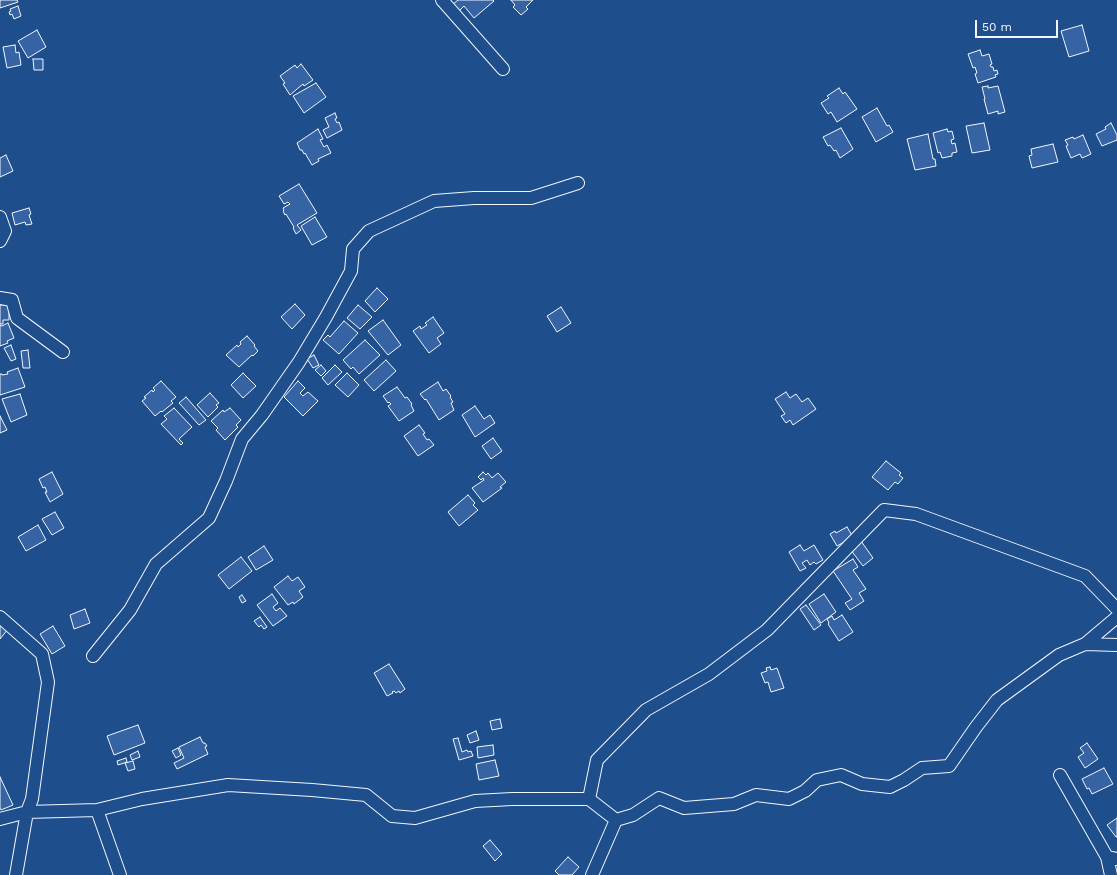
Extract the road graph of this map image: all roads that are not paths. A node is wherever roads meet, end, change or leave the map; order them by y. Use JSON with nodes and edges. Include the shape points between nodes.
{"nodes":[{"id":1,"x":442,"y":0,"type":"edge"},
{"id":2,"x":503,"y":68,"type":"dead end"},
{"id":3,"x":578,"y":183,"type":"dead end"},
{"id":4,"x":0,"y":217,"type":"edge"},
{"id":5,"x":0,"y":241,"type":"edge"},
{"id":6,"x":0,"y":298,"type":"edge"},
{"id":7,"x":63,"y":352,"type":"dead end"},
{"id":8,"x":1117,"y":609,"type":"edge"},
{"id":9,"x":0,"y":617,"type":"edge"},
{"id":10,"x":1117,"y":617,"type":"edge"},
{"id":11,"x":1085,"y":644,"type":"junction"},
{"id":12,"x":1117,"y":645,"type":"edge"},
{"id":13,"x":93,"y":656,"type":"dead end"},
{"id":14,"x":1060,"y":775,"type":"dead end"},
{"id":15,"x":589,"y":799,"type":"junction"},
{"id":16,"x":97,"y":810,"type":"junction"},
{"id":17,"x":28,"y":812,"type":"junction"},
{"id":18,"x":0,"y":819,"type":"edge"},
{"id":19,"x":616,"y":820,"type":"junction"},
{"id":20,"x":1112,"y":858,"type":"edge"},
{"id":21,"x":16,"y":875,"type":"edge"},
{"id":22,"x":120,"y":875,"type":"edge"},
{"id":23,"x":592,"y":875,"type":"edge"},
{"id":24,"x":1111,"y":875,"type":"edge"}],
"edges":[{"from":1,"to":2,"type":"street"},
{"from":3,"to":13,"type":"street","via":[[531,198],[434,201],[369,231],[353,249],[351,271],[299,362],[242,439],[209,518],[156,564],[130,610]]},
{"from":4,"to":5,"type":"street","via":[[5,231]]},
{"from":6,"to":7,"type":"street","via":[[12,300],[17,318]]},
{"from":8,"to":15,"type":"street","via":[[1085,576],[916,514],[884,510],[767,630],[709,674],[646,710],[597,760]]},
{"from":9,"to":17,"type":"street","via":[[42,654],[48,682]]},
{"from":10,"to":11,"type":"street"},
{"from":11,"to":12,"type":"street"},
{"from":11,"to":19,"type":"street","via":[[1059,655],[997,700],[950,766],[922,768],[890,787],[862,784],[841,775],[817,780],[805,791],[789,799],[756,795],[734,804],[684,808],[659,798],[633,815]]},
{"from":14,"to":20,"type":"street"},
{"from":15,"to":16,"type":"street","via":[[475,801],[416,818],[392,816],[366,795],[228,784],[142,799]]},
{"from":15,"to":19,"type":"street"},
{"from":16,"to":17,"type":"street"},
{"from":16,"to":22,"type":"street"},
{"from":17,"to":18,"type":"street"},
{"from":17,"to":21,"type":"street"},
{"from":19,"to":23,"type":"street"},
{"from":20,"to":24,"type":"street"}]}
